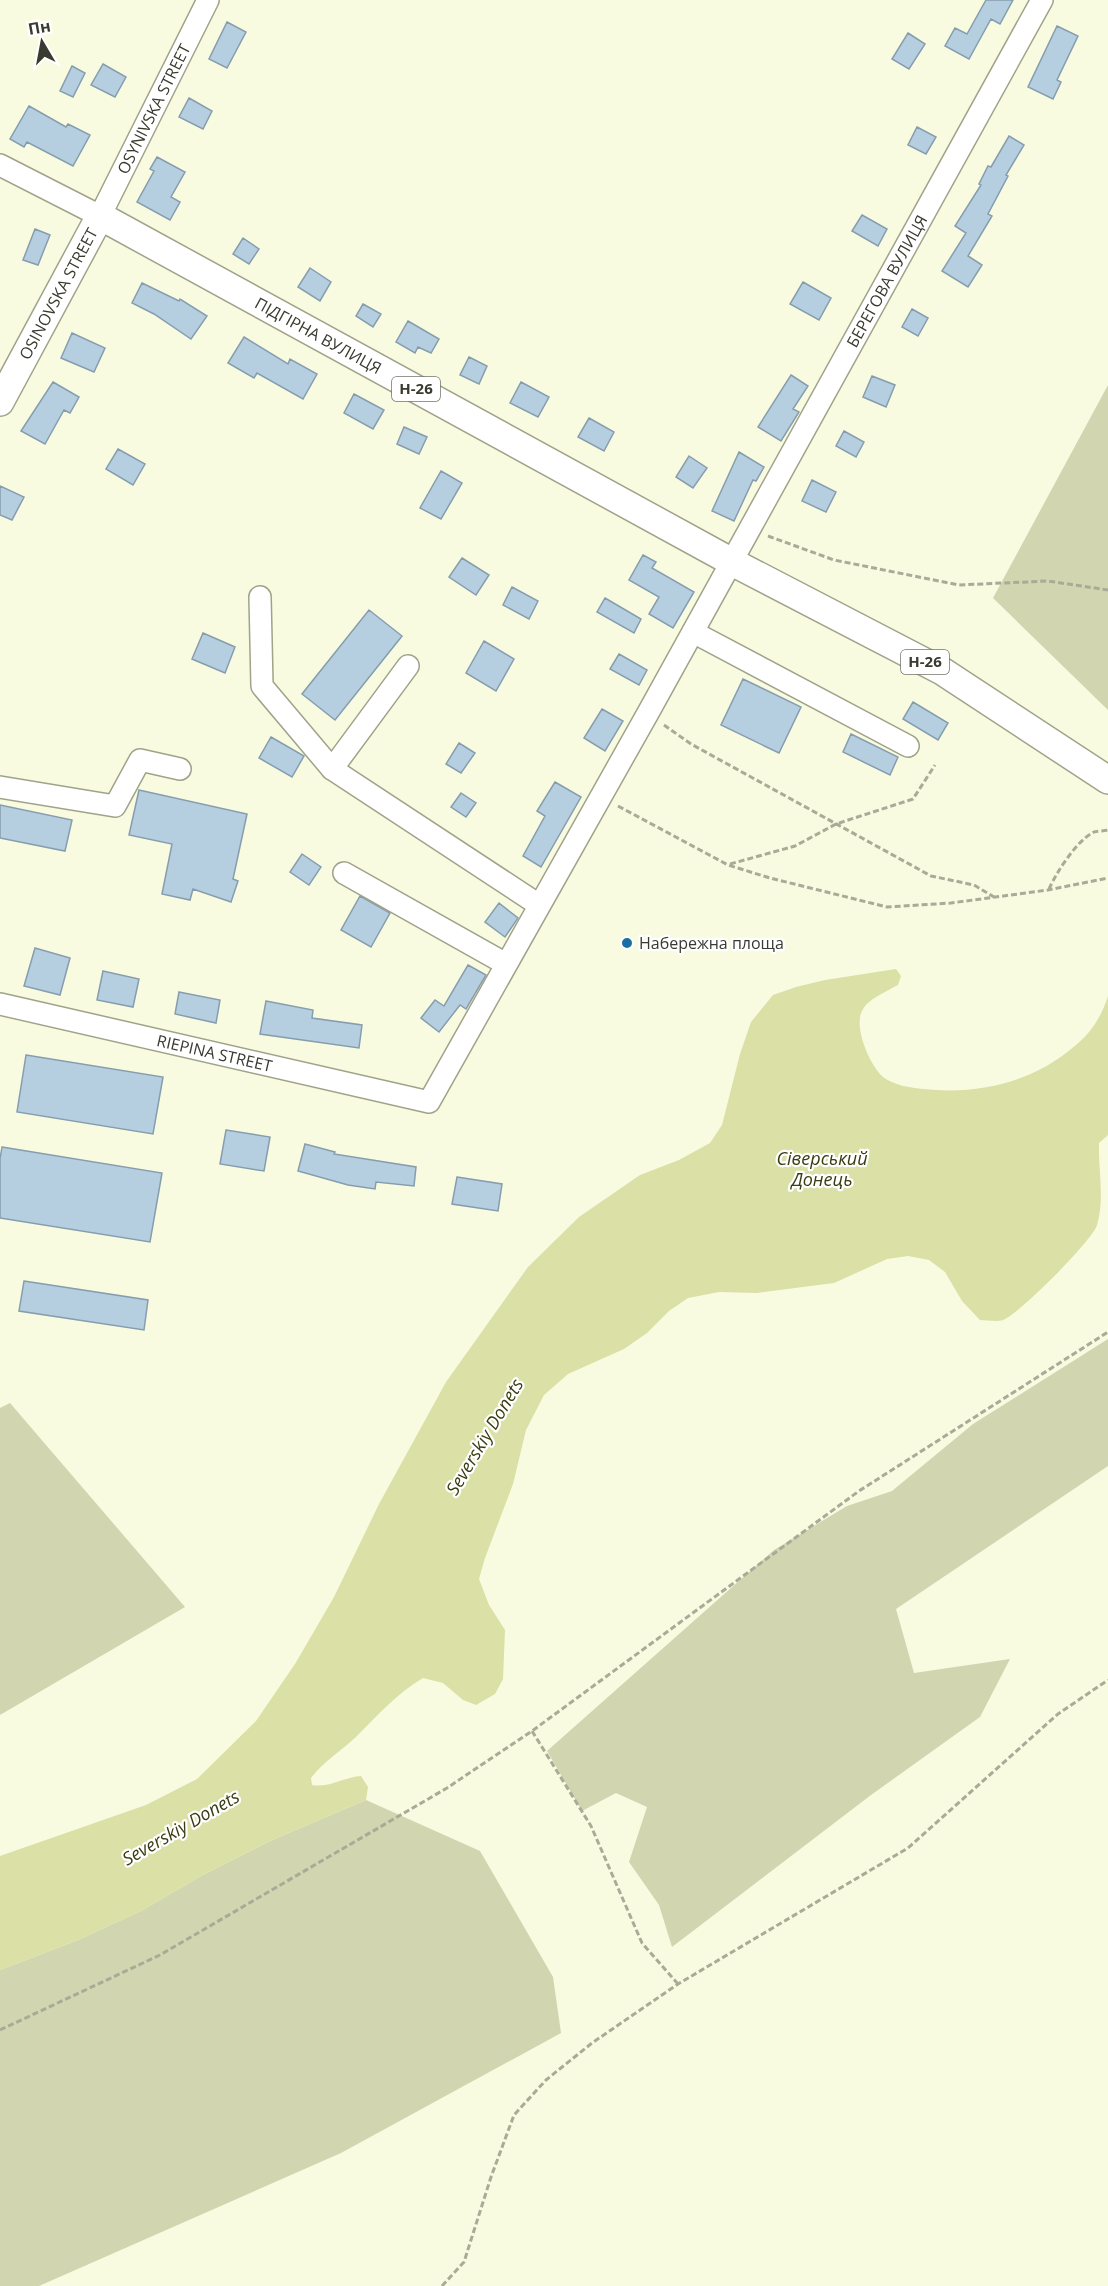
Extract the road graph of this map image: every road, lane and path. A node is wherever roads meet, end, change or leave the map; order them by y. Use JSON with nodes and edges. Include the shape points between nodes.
{"nodes":[{"id":1,"x":208,"y":0,"type":"edge"},
{"id":2,"x":1042,"y":0,"type":"edge"},
{"id":3,"x":0,"y":165,"type":"edge"},
{"id":4,"x":100,"y":216,"type":"junction"},
{"id":5,"x":0,"y":402,"type":"edge"},
{"id":6,"x":749,"y":530,"type":"junction"},
{"id":7,"x":732,"y":562,"type":"junction"},
{"id":8,"x":1108,"y":590,"type":"edge"},
{"id":9,"x":260,"y":597,"type":"dead end"},
{"id":10,"x":693,"y":632,"type":"junction"},
{"id":11,"x":408,"y":666,"type":"dead end"},
{"id":12,"x":648,"y":713,"type":"junction"},
{"id":13,"x":908,"y":746,"type":"dead end"},
{"id":14,"x":935,"y":765,"type":"dead end"},
{"id":15,"x":180,"y":769,"type":"dead end"},
{"id":16,"x":332,"y":769,"type":"junction"},
{"id":17,"x":1108,"y":780,"type":"edge"},
{"id":18,"x":0,"y":787,"type":"edge"},
{"id":19,"x":600,"y":797,"type":"junction"},
{"id":20,"x":836,"y":824,"type":"junction"},
{"id":21,"x":1108,"y":830,"type":"edge"},
{"id":22,"x":728,"y":865,"type":"junction"},
{"id":23,"x":344,"y":873,"type":"dead end"},
{"id":24,"x":1108,"y":878,"type":"edge"},
{"id":25,"x":1048,"y":890,"type":"junction"},
{"id":26,"x":994,"y":897,"type":"junction"},
{"id":27,"x":539,"y":905,"type":"junction"},
{"id":28,"x":506,"y":964,"type":"junction"},
{"id":29,"x":0,"y":1004,"type":"edge"},
{"id":30,"x":1108,"y":1332,"type":"edge"},
{"id":31,"x":1108,"y":1680,"type":"edge"},
{"id":32,"x":532,"y":1731,"type":"junction"},
{"id":33,"x":678,"y":1984,"type":"junction"},
{"id":34,"x":0,"y":2030,"type":"edge"},
{"id":35,"x":442,"y":2286,"type":"edge"}],
"edges":[{"from":1,"to":4,"type":"street","name":"OSYNIVSKA STREET"},
{"from":2,"to":6,"type":"street","name":"БЕРЕГОВА ВУЛИЦЯ"},
{"from":3,"to":4,"type":"street","name":"ПІДГІРНА ВУЛИЦЯ"},
{"from":4,"to":5,"type":"main road","name":"OSINOVSKA STREET"},
{"from":4,"to":7,"type":"main road","name":"ПІДГІРНА ВУЛИЦЯ","number":"Н-26"},
{"from":6,"to":7,"type":"street","name":"БЕРЕГОВА ВУЛИЦЯ"},
{"from":6,"to":8,"type":"path","via":[[834,560],[959,585],[1048,581]]},
{"from":7,"to":10,"type":"street"},
{"from":7,"to":17,"type":"main road","number":"Н-26","via":[[942,671]]},
{"from":9,"to":16,"type":"street","via":[[262,686]]},
{"from":10,"to":12,"type":"street"},
{"from":10,"to":13,"type":"street"},
{"from":11,"to":16,"type":"street"},
{"from":12,"to":19,"type":"street"},
{"from":12,"to":20,"type":"path","via":[[691,744]]},
{"from":14,"to":20,"type":"path","via":[[913,799]]},
{"from":15,"to":18,"type":"street","via":[[140,760],[116,806]]},
{"from":16,"to":27,"type":"street"},
{"from":19,"to":22,"type":"path"},
{"from":19,"to":27,"type":"street"},
{"from":20,"to":22,"type":"path","via":[[795,846]]},
{"from":20,"to":26,"type":"path","via":[[931,876],[974,885]]},
{"from":21,"to":25,"type":"path","via":[[1094,832],[1083,841],[1055,874]]},
{"from":22,"to":26,"type":"path","via":[[887,907]]},
{"from":23,"to":28,"type":"street"},
{"from":24,"to":25,"type":"path"},
{"from":25,"to":26,"type":"path"},
{"from":27,"to":28,"type":"street"},
{"from":28,"to":29,"type":"street","name":"RIEPINA STREET","via":[[429,1101]]},
{"from":30,"to":32,"type":"path","via":[[859,1491]]},
{"from":31,"to":33,"type":"path","via":[[1058,1714],[908,1848]]},
{"from":32,"to":33,"type":"path","via":[[591,1826],[642,1943]]},
{"from":32,"to":34,"type":"path","via":[[447,1788],[160,1955]]},
{"from":33,"to":35,"type":"path","via":[[592,2043],[546,2080],[514,2115],[464,2262]]}]}
